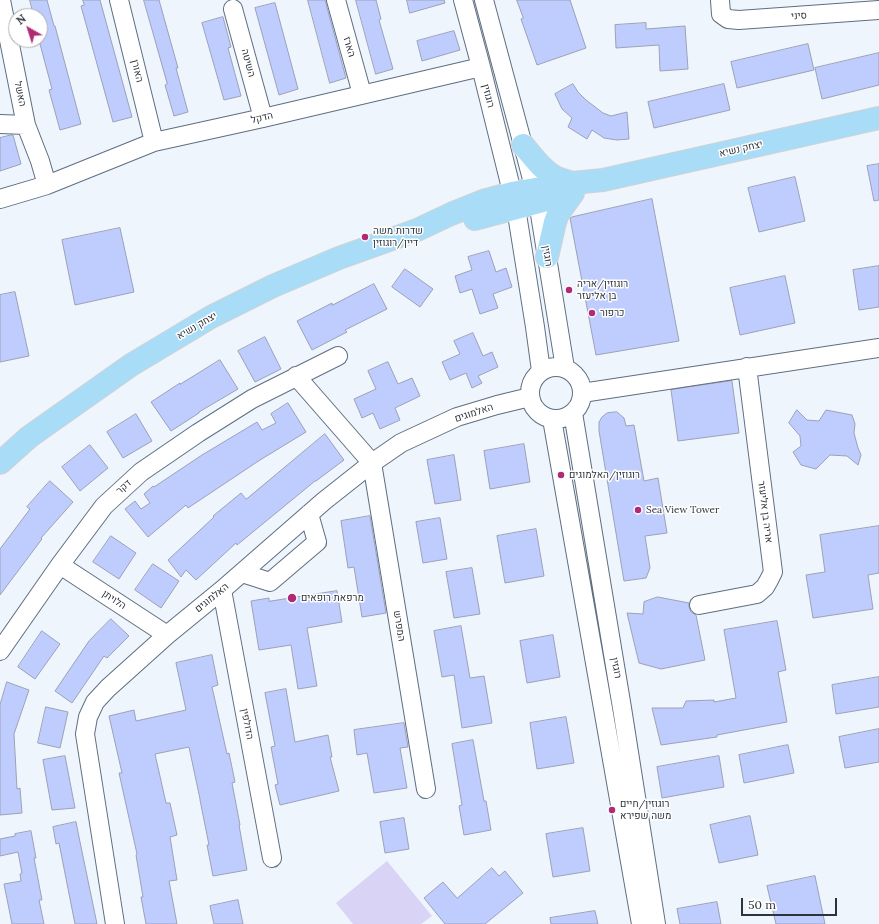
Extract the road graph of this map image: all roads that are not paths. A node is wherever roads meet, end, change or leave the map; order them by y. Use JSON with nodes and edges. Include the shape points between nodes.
{"nodes":[{"id":1,"x":1,"y":0,"type":"edge"},
{"id":2,"x":119,"y":0,"type":"edge"},
{"id":3,"x":336,"y":0,"type":"edge"},
{"id":4,"x":463,"y":0,"type":"edge"},
{"id":5,"x":484,"y":0,"type":"edge"},
{"id":6,"x":720,"y":7,"type":"edge"},
{"id":7,"x":233,"y":9,"type":"dead end"},
{"id":8,"x":879,"y":10,"type":"edge"},
{"id":9,"x":481,"y":67,"type":"junction"},
{"id":10,"x":362,"y":94,"type":"junction"},
{"id":11,"x":263,"y":118,"type":"junction"},
{"id":12,"x":879,"y":118,"type":"edge"},
{"id":13,"x":0,"y":124,"type":"edge"},
{"id":14,"x":26,"y":125,"type":"junction"},
{"id":15,"x":154,"y":142,"type":"junction"},
{"id":16,"x":523,"y":145,"type":"junction"},
{"id":17,"x":47,"y":185,"type":"junction"},
{"id":18,"x":572,"y":188,"type":"junction"},
{"id":19,"x":536,"y":196,"type":"junction"},
{"id":20,"x":0,"y":200,"type":"edge"},
{"id":21,"x":514,"y":200,"type":"junction"},
{"id":22,"x":547,"y":257,"type":"junction"},
{"id":23,"x":879,"y":348,"type":"edge"},
{"id":24,"x":338,"y":356,"type":"dead end"},
{"id":25,"x":747,"y":367,"type":"junction"},
{"id":26,"x":565,"y":368,"type":"junction"},
{"id":27,"x":541,"y":371,"type":"junction"},
{"id":28,"x":296,"y":376,"type":"junction"},
{"id":29,"x":582,"y":393,"type":"junction"},
{"id":30,"x":530,"y":397,"type":"junction"},
{"id":31,"x":572,"y":413,"type":"junction"},
{"id":32,"x":552,"y":419,"type":"junction"},
{"id":33,"x":0,"y":462,"type":"edge"},
{"id":34,"x":372,"y":464,"type":"junction"},
{"id":35,"x":309,"y":514,"type":"junction"},
{"id":36,"x":60,"y":565,"type":"junction"},
{"id":37,"x":242,"y":573,"type":"junction"},
{"id":38,"x":222,"y":590,"type":"junction"},
{"id":39,"x":699,"y":605,"type":"dead end"},
{"id":40,"x":167,"y":635,"type":"junction"},
{"id":41,"x":0,"y":651,"type":"edge"},
{"id":42,"x":426,"y":789,"type":"dead end"},
{"id":43,"x":272,"y":858,"type":"dead end"},
{"id":44,"x":115,"y":924,"type":"edge"},
{"id":45,"x":641,"y":924,"type":"edge"},
{"id":46,"x":656,"y":924,"type":"edge"}],
"edges":[{"from":1,"to":14,"type":"street","name":"האשל"},
{"from":2,"to":15,"type":"street","name":"האורן"},
{"from":3,"to":10,"type":"street","name":"הארז"},
{"from":4,"to":9,"type":"street","name":"רוגוזין"},
{"from":5,"to":16,"type":"street"},
{"from":6,"to":8,"type":"street","name":"סיני","via":[[728,19],[739,20]]},
{"from":7,"to":11,"type":"street","name":"השיטה"},
{"from":9,"to":10,"type":"street","name":"הדקל"},
{"from":9,"to":21,"type":"street","name":"רוגוזין"},
{"from":10,"to":11,"type":"street","name":"הדקל"},
{"from":11,"to":15,"type":"street","name":"הדקל"},
{"from":12,"to":18,"type":"main road","name":"יצחק נשיא"},
{"from":13,"to":14,"type":"street"},
{"from":14,"to":17,"type":"street","name":"האשל"},
{"from":15,"to":17,"type":"street","name":"הדקל"},
{"from":16,"to":18,"type":"main road","via":[[543,168]]},
{"from":16,"to":19,"type":"street","name":"רוגזין"},
{"from":17,"to":20,"type":"street","name":"הדקל"},
{"from":18,"to":19,"type":"main road","name":"יצחק נשיא"},
{"from":18,"to":22,"type":"main road","via":[[555,222]]},
{"from":19,"to":21,"type":"main road","name":"יצחק נשיא"},
{"from":19,"to":22,"type":"street","name":"רוגזין"},
{"from":21,"to":27,"type":"street"},
{"from":21,"to":33,"type":"main road","name":"יצחק נשיא","via":[[474,219],[417,230],[339,258],[273,286],[211,317],[93,391],[29,437]]},
{"from":22,"to":26,"type":"street","name":"רוגזין"},
{"from":23,"to":25,"type":"street"},
{"from":24,"to":28,"type":"street","name":"דקר"},
{"from":25,"to":29,"type":"street"},
{"from":25,"to":39,"type":"street","name":"אריה בן אליעזר","via":[[773,572],[765,588],[757,594]]},
{"from":26,"to":27,"type":"street","via":[[556,366]]},
{"from":26,"to":29,"type":"street","via":[[577,378]]},
{"from":27,"to":30,"type":"street","via":[[531,382]]},
{"from":28,"to":34,"type":"street"},
{"from":28,"to":36,"type":"street","name":"דקר","via":[[252,399],[141,472],[104,506]]},
{"from":29,"to":31,"type":"street","via":[[578,407]]},
{"from":30,"to":32,"type":"street","via":[[537,412]]},
{"from":30,"to":34,"type":"street","name":"האלמוגים","via":[[457,417],[401,443]]},
{"from":31,"to":32,"type":"street","via":[[566,417]]},
{"from":31,"to":46,"type":"street","name":"רוגזין"},
{"from":32,"to":45,"type":"street","name":"רוגזין"},
{"from":34,"to":35,"type":"street","name":"האלמוגים"},
{"from":34,"to":42,"type":"street","name":"המפרש"},
{"from":35,"to":37,"type":"street","name":"האלמוגים"},
{"from":35,"to":37,"type":"street","via":[[317,542],[270,582]]},
{"from":36,"to":40,"type":"street","name":"הלויתן"},
{"from":36,"to":41,"type":"street","name":"דקר"},
{"from":37,"to":38,"type":"street","name":"האלמוגים"},
{"from":38,"to":40,"type":"street","name":"האלמוגים"},
{"from":38,"to":43,"type":"street","name":"הדולפין"},
{"from":40,"to":44,"type":"street","name":"האלמוגים","via":[[108,688],[95,702],[88,717],[85,734]]}]}
